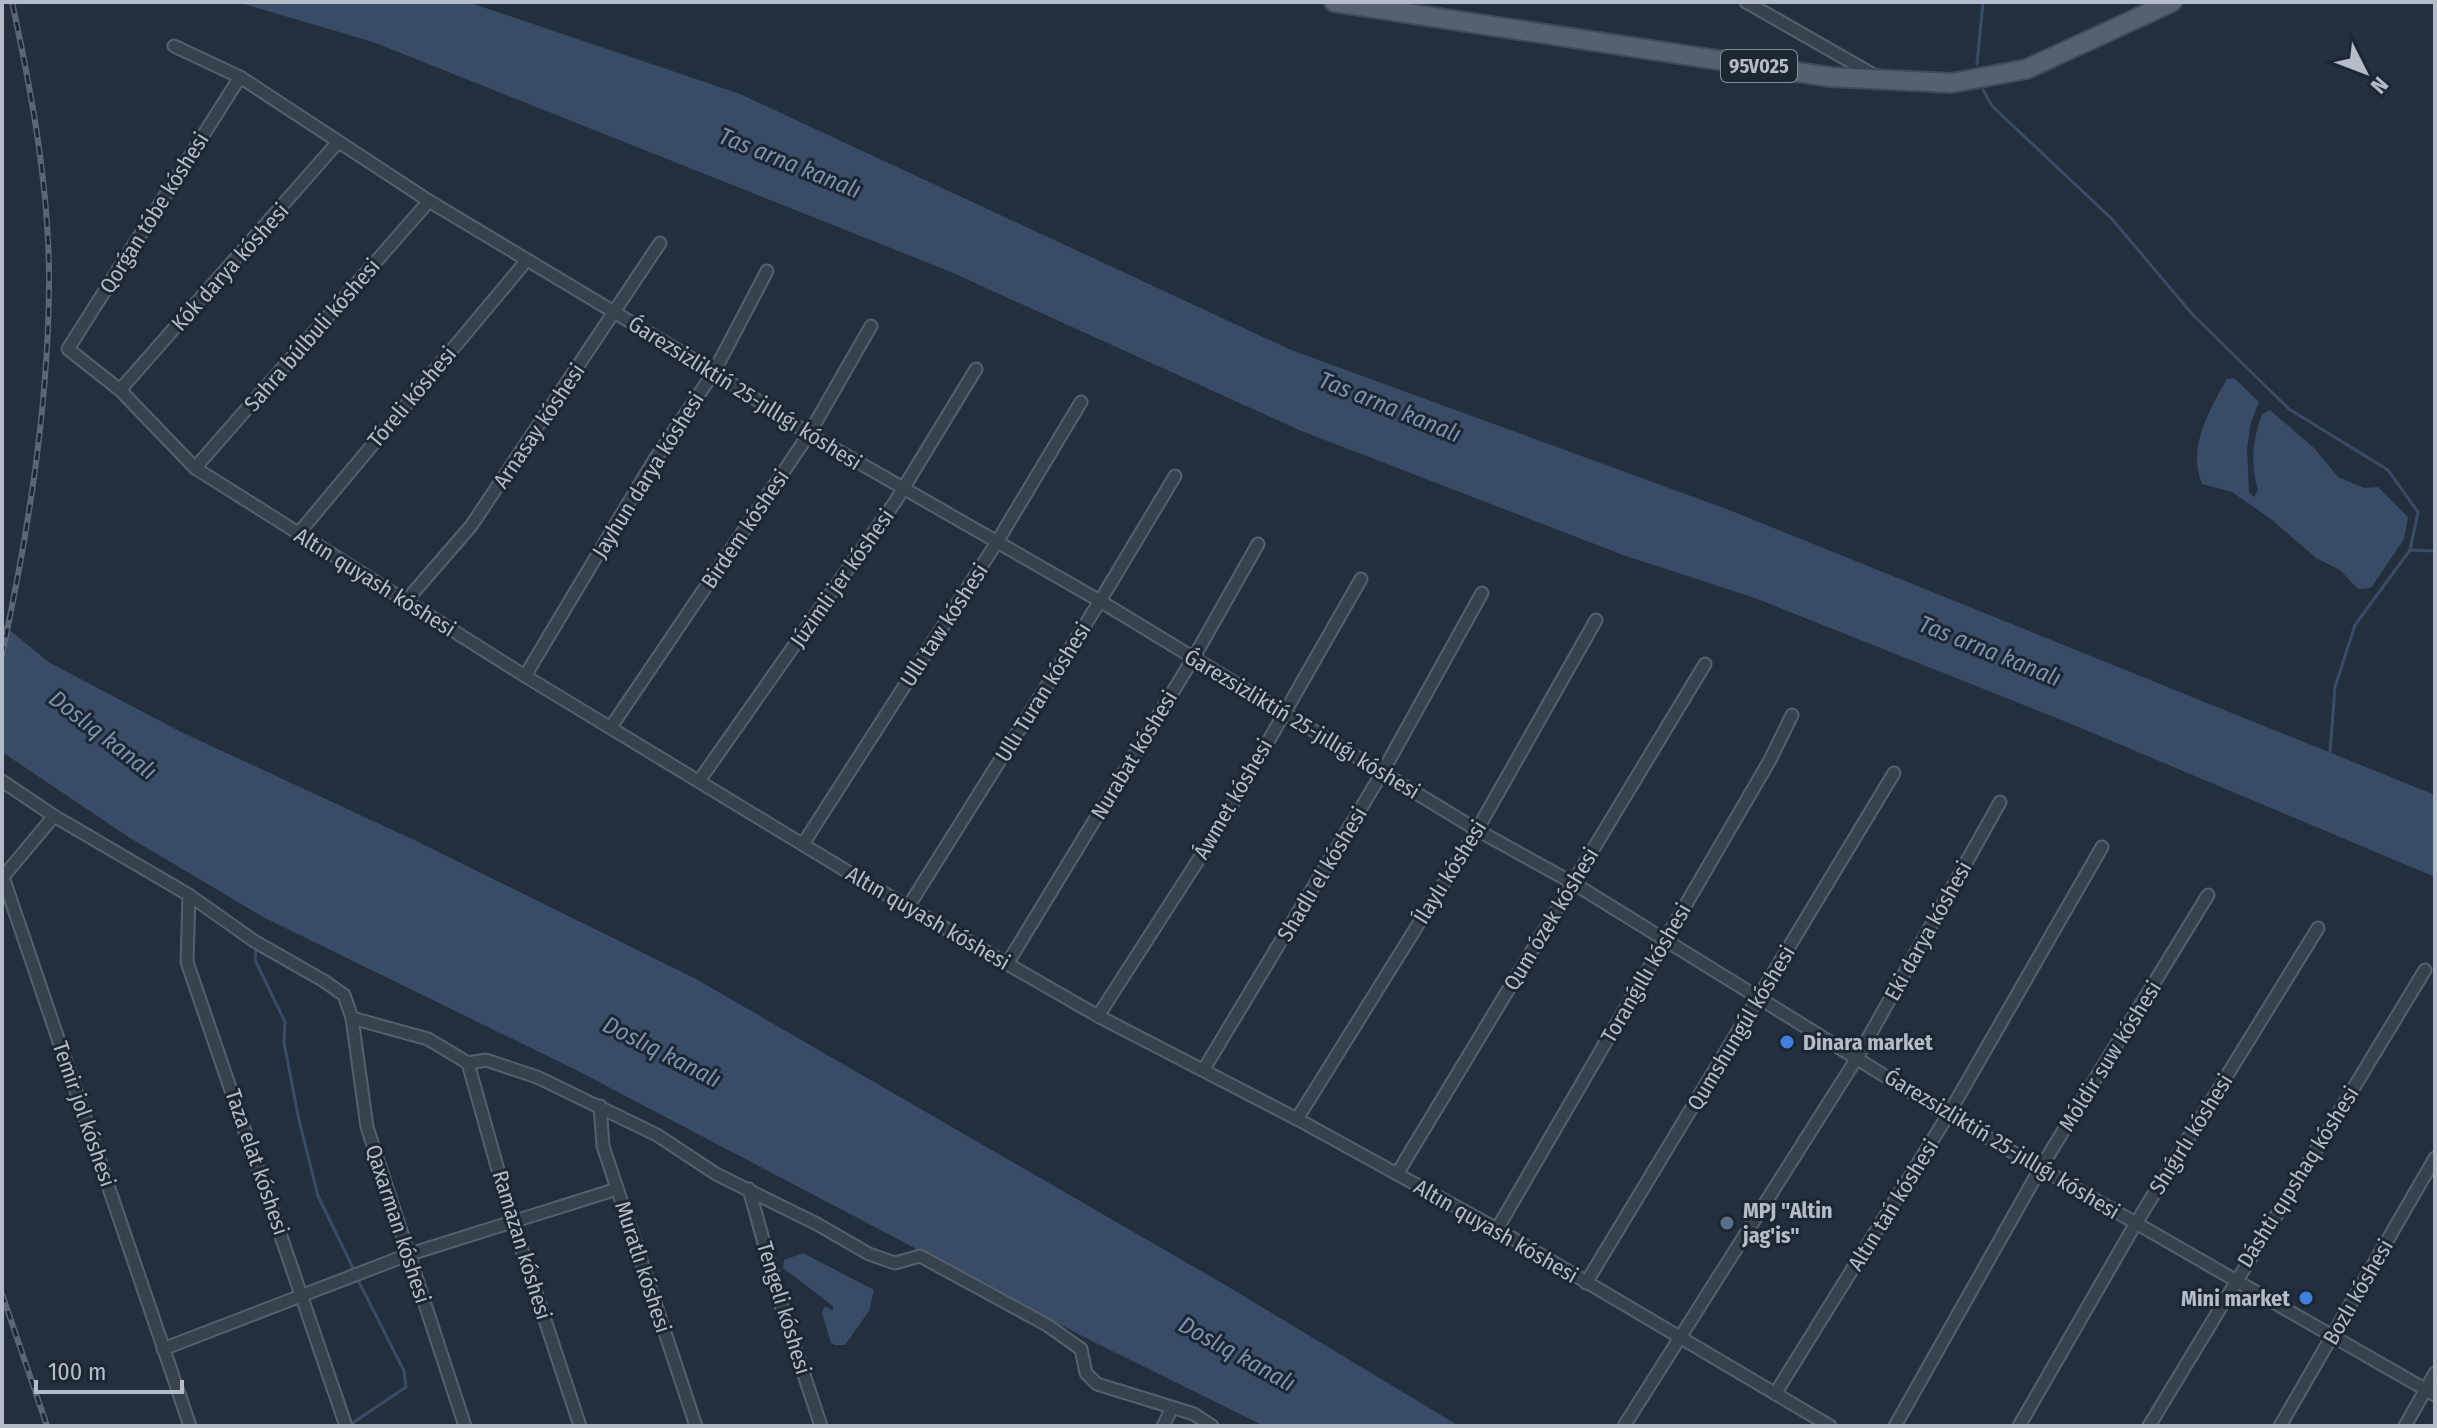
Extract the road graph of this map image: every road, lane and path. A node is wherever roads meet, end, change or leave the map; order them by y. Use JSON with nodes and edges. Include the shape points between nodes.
{"nodes":[{"id":1,"x":1334,"y":2,"type":"edge"},
{"id":2,"x":1746,"y":2,"type":"edge"},
{"id":3,"x":2172,"y":2,"type":"edge"},
{"id":4,"x":174,"y":46,"type":"dead end"},
{"id":5,"x":240,"y":77,"type":"junction"},
{"id":6,"x":1885,"y":82,"type":"junction"},
{"id":7,"x":338,"y":142,"type":"junction"},
{"id":8,"x":429,"y":201,"type":"junction"},
{"id":9,"x":660,"y":243,"type":"dead end"},
{"id":10,"x":527,"y":260,"type":"junction"},
{"id":11,"x":767,"y":271,"type":"dead end"},
{"id":12,"x":616,"y":313,"type":"junction"},
{"id":13,"x":871,"y":326,"type":"dead end"},
{"id":14,"x":68,"y":349,"type":"joint"},
{"id":15,"x":976,"y":369,"type":"dead end"},
{"id":16,"x":714,"y":372,"type":"junction"},
{"id":17,"x":120,"y":390,"type":"junction"},
{"id":18,"x":1081,"y":402,"type":"dead end"},
{"id":19,"x":809,"y":434,"type":"junction"},
{"id":20,"x":195,"y":468,"type":"junction"},
{"id":21,"x":1175,"y":476,"type":"dead end"},
{"id":22,"x":903,"y":490,"type":"junction"},
{"id":23,"x":298,"y":534,"type":"junction"},
{"id":24,"x":997,"y":542,"type":"junction"},
{"id":25,"x":1258,"y":544,"type":"dead end"},
{"id":26,"x":1361,"y":579,"type":"dead end"},
{"id":27,"x":1482,"y":593,"type":"dead end"},
{"id":28,"x":406,"y":601,"type":"junction"},
{"id":29,"x":1100,"y":601,"type":"junction"},
{"id":30,"x":1596,"y":620,"type":"dead end"},
{"id":31,"x":1194,"y":657,"type":"junction"},
{"id":32,"x":1705,"y":664,"type":"dead end"},
{"id":33,"x":525,"y":676,"type":"junction"},
{"id":34,"x":1282,"y":712,"type":"junction"},
{"id":35,"x":1792,"y":715,"type":"dead end"},
{"id":36,"x":611,"y":727,"type":"junction"},
{"id":37,"x":1382,"y":773,"type":"junction"},
{"id":38,"x":1894,"y":773,"type":"dead end"},
{"id":39,"x":2,"y":781,"type":"edge"},
{"id":40,"x":699,"y":781,"type":"junction"},
{"id":41,"x":2000,"y":802,"type":"dead end"},
{"id":42,"x":54,"y":816,"type":"junction"},
{"id":43,"x":1477,"y":830,"type":"junction"},
{"id":44,"x":803,"y":844,"type":"junction"},
{"id":45,"x":2102,"y":847,"type":"dead end"},
{"id":46,"x":1573,"y":883,"type":"junction"},
{"id":47,"x":189,"y":895,"type":"junction"},
{"id":48,"x":2208,"y":895,"type":"dead end"},
{"id":49,"x":908,"y":907,"type":"junction"},
{"id":50,"x":2318,"y":928,"type":"dead end"},
{"id":51,"x":1665,"y":939,"type":"junction"},
{"id":52,"x":1007,"y":964,"type":"junction"},
{"id":53,"x":2425,"y":970,"type":"dead end"},
{"id":54,"x":1761,"y":996,"type":"junction"},
{"id":55,"x":1098,"y":1016,"type":"junction"},
{"id":56,"x":352,"y":1018,"type":"junction"},
{"id":57,"x":1857,"y":1058,"type":"junction"},
{"id":58,"x":468,"y":1063,"type":"junction"},
{"id":59,"x":1204,"y":1069,"type":"junction"},
{"id":60,"x":600,"y":1106,"type":"junction"},
{"id":61,"x":1948,"y":1115,"type":"junction"},
{"id":62,"x":1297,"y":1119,"type":"junction"},
{"id":63,"x":2435,"y":1158,"type":"edge"},
{"id":64,"x":2040,"y":1169,"type":"junction"},
{"id":65,"x":1397,"y":1174,"type":"junction"},
{"id":66,"x":617,"y":1189,"type":"junction"},
{"id":67,"x":749,"y":1189,"type":"junction"},
{"id":68,"x":512,"y":1220,"type":"junction"},
{"id":69,"x":2136,"y":1223,"type":"junction"},
{"id":70,"x":1497,"y":1229,"type":"junction"},
{"id":71,"x":407,"y":1255,"type":"junction"},
{"id":72,"x":2234,"y":1280,"type":"junction"},
{"id":73,"x":1586,"y":1283,"type":"junction"},
{"id":74,"x":303,"y":1296,"type":"junction"},
{"id":75,"x":1678,"y":1337,"type":"junction"},
{"id":76,"x":2331,"y":1338,"type":"junction"},
{"id":77,"x":163,"y":1349,"type":"junction"},
{"id":78,"x":2435,"y":1373,"type":"edge"},
{"id":79,"x":2430,"y":1392,"type":"edge"},
{"id":80,"x":1775,"y":1394,"type":"junction"},
{"id":81,"x":1172,"y":1408,"type":"junction"},
{"id":82,"x":190,"y":1426,"type":"edge"},
{"id":83,"x":346,"y":1426,"type":"edge"},
{"id":84,"x":465,"y":1426,"type":"edge"},
{"id":85,"x":580,"y":1426,"type":"edge"},
{"id":86,"x":696,"y":1426,"type":"edge"},
{"id":87,"x":821,"y":1426,"type":"edge"},
{"id":88,"x":1163,"y":1426,"type":"edge"},
{"id":89,"x":1212,"y":1426,"type":"edge"},
{"id":90,"x":1624,"y":1426,"type":"edge"},
{"id":91,"x":1830,"y":1426,"type":"edge"},
{"id":92,"x":1895,"y":1426,"type":"edge"},
{"id":93,"x":2019,"y":1426,"type":"edge"},
{"id":94,"x":2149,"y":1426,"type":"edge"},
{"id":95,"x":2280,"y":1426,"type":"edge"},
{"id":96,"x":2405,"y":1426,"type":"edge"}],
"edges":[{"from":1,"to":6,"type":"main road","number":"95V025"},
{"from":2,"to":6,"type":"street"},
{"from":3,"to":6,"type":"main road","number":"95V025","via":[[2027,69],[1952,83]]},
{"from":4,"to":5,"type":"street","name":"Ǵarezsizliktiń 25-jıllıǵı kóshesi"},
{"from":5,"to":7,"type":"street","name":"Ǵarezsizliktiń 25-jıllıǵı kóshesi"},
{"from":5,"to":14,"type":"street","name":"Qorǵan tóbe kóshesi"},
{"from":7,"to":8,"type":"street","name":"Ǵarezsizliktiń 25-jıllıǵı kóshesi"},
{"from":7,"to":17,"type":"street","name":"Kók darya kóshesi"},
{"from":8,"to":10,"type":"street","name":"Ǵarezsizliktiń 25-jıllıǵı kóshesi"},
{"from":8,"to":20,"type":"street","name":"Sahra búlbuli kóshesi"},
{"from":9,"to":12,"type":"street","name":"Arnasay kóshesi"},
{"from":10,"to":12,"type":"street","name":"Ǵarezsizliktiń 25-jıllıǵı kóshesi"},
{"from":10,"to":23,"type":"street","name":"Tóreli kóshesi"},
{"from":11,"to":16,"type":"street","name":"Jayhun darya kóshesi"},
{"from":12,"to":16,"type":"street","name":"Ǵarezsizliktiń 25-jıllıǵı kóshesi"},
{"from":12,"to":28,"type":"street","name":"Arnasay kóshesi","via":[[471,526]]},
{"from":13,"to":19,"type":"street","name":"Birdem kóshesi"},
{"from":14,"to":17,"type":"street","name":"Altın quyash kóshesi"},
{"from":15,"to":22,"type":"street","name":"Júzimli jer kóshesi"},
{"from":16,"to":19,"type":"street","name":"Ǵarezsizliktiń 25-jıllıǵı kóshesi"},
{"from":16,"to":33,"type":"street","name":"Jayhun darya kóshesi","via":[[653,462]]},
{"from":17,"to":20,"type":"street","name":"Altın quyash kóshesi"},
{"from":18,"to":24,"type":"street","name":"Ullı taw kóshesi"},
{"from":19,"to":22,"type":"street","name":"Ǵarezsizliktiń 25-jıllıǵı kóshesi"},
{"from":19,"to":36,"type":"street","name":"Birdem kóshesi"},
{"from":20,"to":23,"type":"street","name":"Altın quyash kóshesi"},
{"from":21,"to":29,"type":"street","name":"Ullı Turan kóshesi"},
{"from":22,"to":24,"type":"street","name":"Ǵarezsizliktiń 25-jıllıǵı kóshesi"},
{"from":22,"to":40,"type":"street","name":"Júzimli jer kóshesi"},
{"from":23,"to":28,"type":"street","name":"Altın quyash kóshesi"},
{"from":24,"to":29,"type":"street","name":"Ǵarezsizliktiń 25-jıllıǵı kóshesi"},
{"from":24,"to":44,"type":"street","name":"Ullı taw kóshesi"},
{"from":25,"to":31,"type":"street","name":"Nurabat kóshesi"},
{"from":26,"to":34,"type":"street","name":"Áwmet kóshesi"},
{"from":27,"to":37,"type":"street","name":"Shadlı el kóshesi"},
{"from":28,"to":33,"type":"street","name":"Altın quyash kóshesi"},
{"from":29,"to":31,"type":"street","name":"Ǵarezsizliktiń 25-jıllıǵı kóshesi"},
{"from":29,"to":49,"type":"street","name":"Ullı Turan kóshesi"},
{"from":30,"to":43,"type":"street","name":"Ílaylı kóshesi"},
{"from":31,"to":34,"type":"street","name":"Ǵarezsizliktiń 25-jıllıǵı kóshesi"},
{"from":31,"to":52,"type":"street","name":"Nurabat kóshesi"},
{"from":32,"to":46,"type":"street","name":"Qum ózek kóshesi"},
{"from":33,"to":36,"type":"street","name":"Altın quyash kóshesi"},
{"from":34,"to":37,"type":"street","name":"Ǵarezsizliktiń 25-jıllıǵı kóshesi"},
{"from":34,"to":55,"type":"street","name":"Áwmet kóshesi","via":[[1217,831]]},
{"from":35,"to":51,"type":"street","name":"Toranǵıllı kóshesi"},
{"from":36,"to":40,"type":"street","name":"Altın quyash kóshesi"},
{"from":37,"to":43,"type":"street","name":"Ǵarezsizliktiń 25-jıllıǵı kóshesi"},
{"from":37,"to":59,"type":"street","name":"Shadlı el kóshesi"},
{"from":38,"to":54,"type":"street","name":"Qumshungúl kóshesi"},
{"from":39,"to":42,"type":"street"},
{"from":40,"to":44,"type":"street","name":"Altın quyash kóshesi"},
{"from":41,"to":57,"type":"street","name":"Eki darya kóshesi"},
{"from":42,"to":47,"type":"street"},
{"from":42,"to":77,"type":"street","name":"Temir jol kóshesi","via":[[3,877]]},
{"from":43,"to":46,"type":"street","name":"Ǵarezsizliktiń 25-jıllıǵı kóshesi"},
{"from":43,"to":62,"type":"street","name":"Ílaylı kóshesi"},
{"from":44,"to":49,"type":"street","name":"Altın quyash kóshesi"},
{"from":45,"to":61,"type":"street","name":"Altın tań kóshesi"},
{"from":46,"to":51,"type":"street","name":"Ǵarezsizliktiń 25-jıllıǵı kóshesi"},
{"from":46,"to":65,"type":"street","name":"Qum ózek kóshesi"},
{"from":47,"to":56,"type":"street","via":[[344,995]]},
{"from":47,"to":74,"type":"street","name":"Taza elat kóshesi","via":[[187,962]]},
{"from":48,"to":64,"type":"street","name":"Móldir suw kóshesi"},
{"from":49,"to":52,"type":"street","name":"Altın quyash kóshesi"},
{"from":50,"to":69,"type":"street","name":"Shıǵırlı kóshesi"},
{"from":51,"to":54,"type":"street","name":"Ǵarezsizliktiń 25-jıllıǵı kóshesi"},
{"from":51,"to":70,"type":"street","name":"Toranǵıllı kóshesi"},
{"from":52,"to":55,"type":"street","name":"Altın quyash kóshesi"},
{"from":53,"to":72,"type":"street","name":"Dáshti qıpshaq kóshesi"},
{"from":54,"to":57,"type":"street","name":"Ǵarezsizliktiń 25-jıllıǵı kóshesi"},
{"from":54,"to":73,"type":"street","name":"Qumshungúl kóshesi"},
{"from":55,"to":59,"type":"street","name":"Altın quyash kóshesi"},
{"from":56,"to":58,"type":"street","via":[[428,1039]]},
{"from":56,"to":71,"type":"street","name":"Qaxarman kóshesi","via":[[367,1127]]},
{"from":57,"to":61,"type":"street","name":"Ǵarezsizliktiń 25-jıllıǵı kóshesi"},
{"from":57,"to":75,"type":"street","name":"Eki darya kóshesi"},
{"from":58,"to":60,"type":"street","via":[[486,1060]]},
{"from":58,"to":68,"type":"street","name":"Ramazan kóshesi"},
{"from":59,"to":62,"type":"street","name":"Altın quyash kóshesi"},
{"from":60,"to":66,"type":"street","name":"Muratlı kóshesi","via":[[603,1146]]},
{"from":60,"to":67,"type":"street"},
{"from":61,"to":64,"type":"street","name":"Ǵarezsizliktiń 25-jıllıǵı kóshesi"},
{"from":61,"to":80,"type":"street","name":"Altın tań kóshesi"},
{"from":62,"to":65,"type":"street","name":"Altın quyash kóshesi"},
{"from":63,"to":76,"type":"street","name":"Bozlı kóshesi"},
{"from":64,"to":69,"type":"street","name":"Ǵarezsizliktiń 25-jıllıǵı kóshesi"},
{"from":64,"to":92,"type":"street","name":"Móldir suw kóshesi"},
{"from":65,"to":70,"type":"street","name":"Altın quyash kóshesi"},
{"from":66,"to":68,"type":"street"},
{"from":66,"to":86,"type":"street","name":"Muratlı kóshesi"},
{"from":67,"to":81,"type":"street","via":[[869,1254],[895,1263],[920,1256],[1081,1349],[1086,1373],[1097,1384]]},
{"from":67,"to":87,"type":"street","name":"Tengeli kóshesi"},
{"from":68,"to":71,"type":"street"},
{"from":68,"to":85,"type":"street","name":"Ramazan kóshesi"},
{"from":69,"to":72,"type":"street","name":"Ǵarezsizliktiń 25-jıllıǵı kóshesi"},
{"from":69,"to":93,"type":"street","name":"Shıǵırlı kóshesi"},
{"from":70,"to":73,"type":"street","name":"Altın quyash kóshesi"},
{"from":71,"to":74,"type":"street"},
{"from":71,"to":84,"type":"street","name":"Qaxarman kóshesi"},
{"from":72,"to":76,"type":"street","name":"Ǵarezsizliktiń 25-jıllıǵı kóshesi"},
{"from":72,"to":94,"type":"street","name":"Dáshti qıpshaq kóshesi"},
{"from":73,"to":75,"type":"street","name":"Altın quyash kóshesi"},
{"from":74,"to":77,"type":"street"},
{"from":74,"to":83,"type":"street","name":"Taza elat kóshesi"},
{"from":75,"to":80,"type":"street","name":"Altın quyash kóshesi"},
{"from":75,"to":90,"type":"street","name":"Eki darya kóshesi"},
{"from":76,"to":79,"type":"street","name":"Ǵarezsizliktiń 25-jıllıǵı kóshesi"},
{"from":76,"to":95,"type":"street","name":"Bozlı kóshesi"},
{"from":77,"to":82,"type":"street","name":"Temir jol kóshesi"},
{"from":78,"to":79,"type":"street"},
{"from":79,"to":96,"type":"street"},
{"from":80,"to":91,"type":"street","name":"Altın quyash kóshesi"},
{"from":81,"to":88,"type":"street"},
{"from":81,"to":89,"type":"street"}]}
